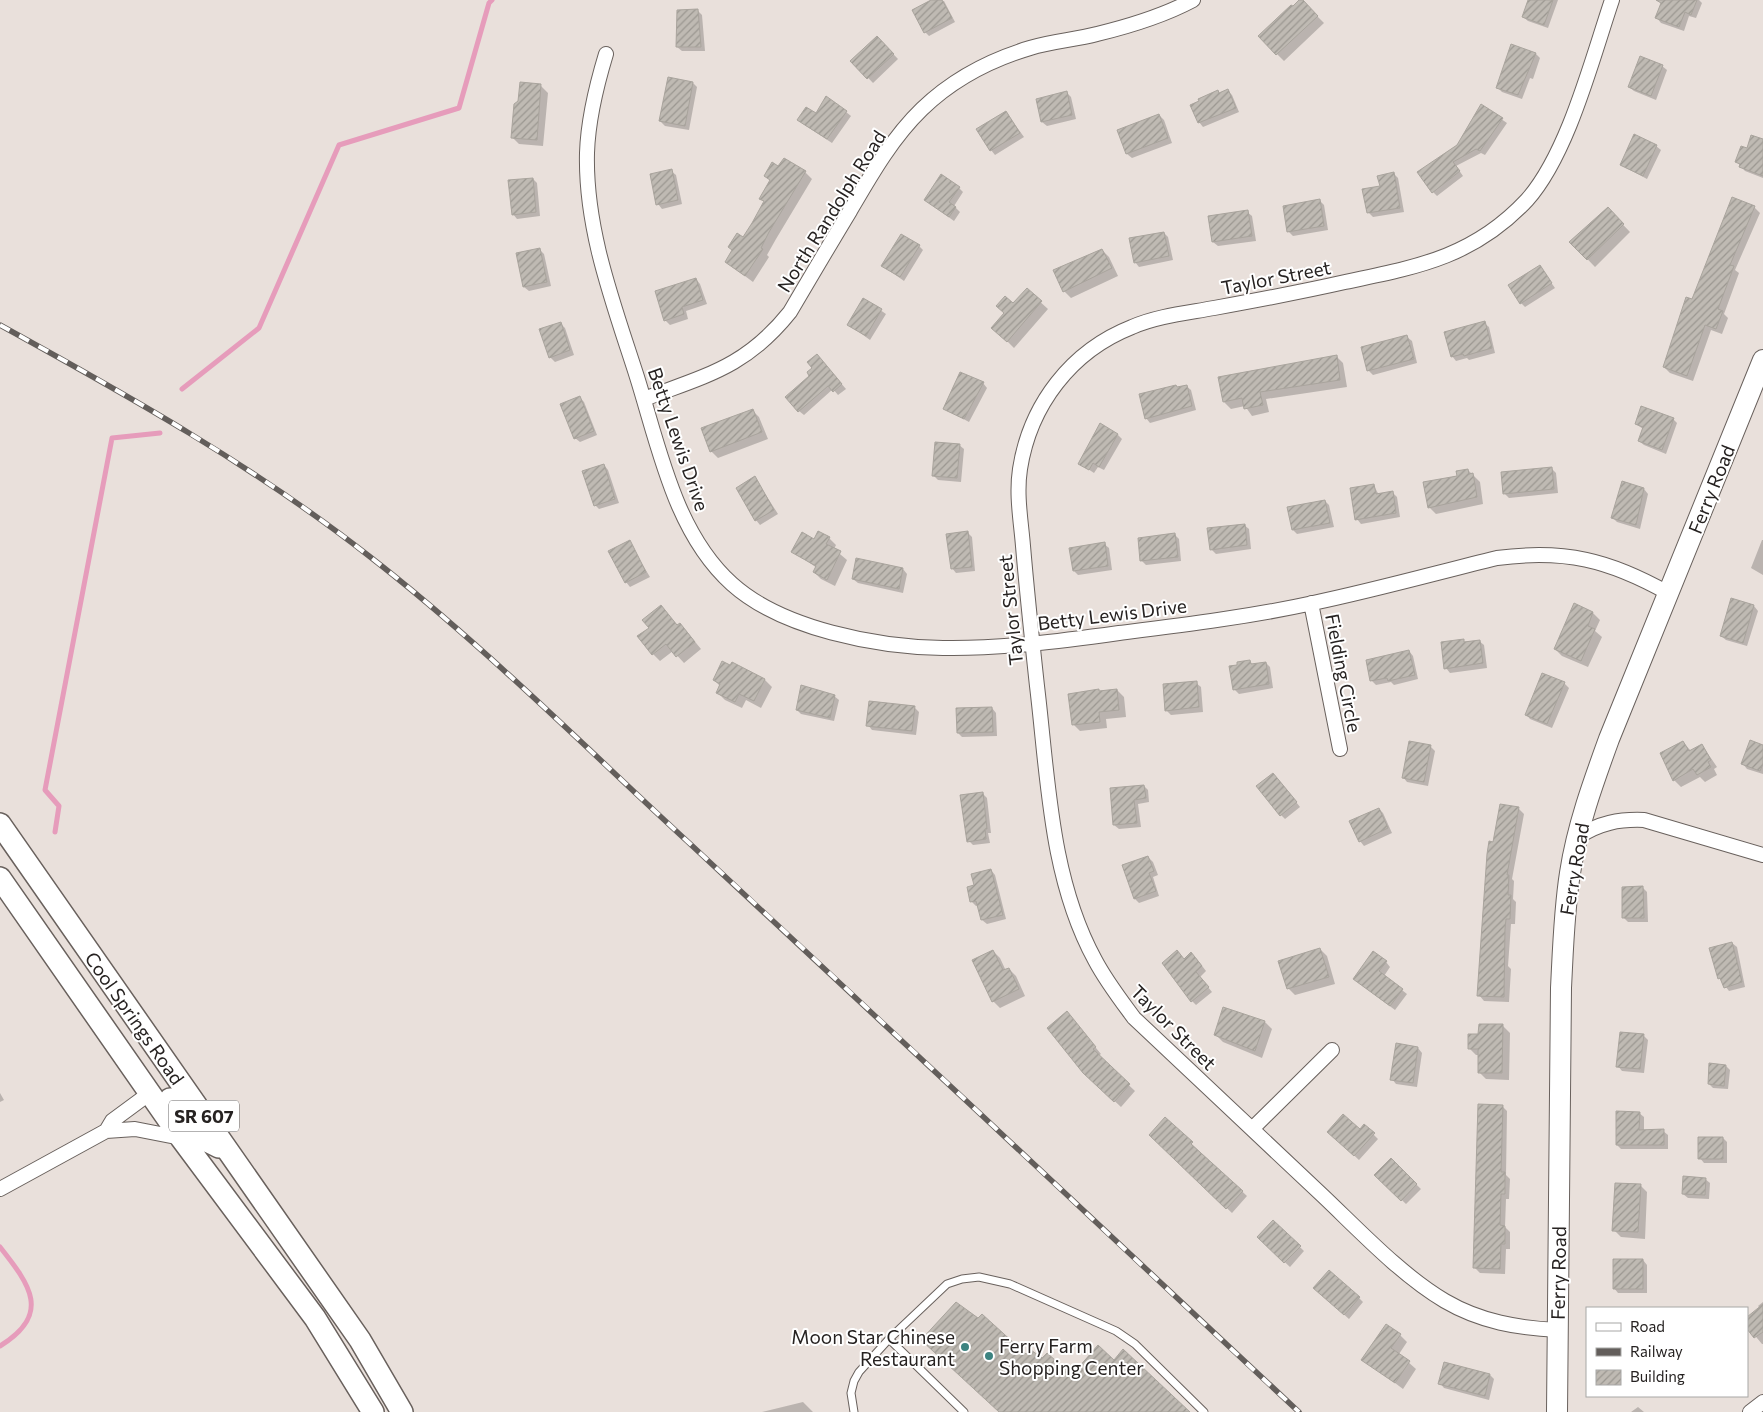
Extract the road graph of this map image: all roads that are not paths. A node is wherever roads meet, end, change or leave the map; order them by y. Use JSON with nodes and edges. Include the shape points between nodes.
{"nodes":[{"id":1,"x":1193,"y":0,"type":"edge"},
{"id":2,"x":1612,"y":0,"type":"edge"},
{"id":3,"x":606,"y":54,"type":"dead end"},
{"id":4,"x":1763,"y":360,"type":"edge"},
{"id":5,"x":644,"y":399,"type":"junction"},
{"id":6,"x":1668,"y":593,"type":"junction"},
{"id":7,"x":1311,"y":604,"type":"junction"},
{"id":8,"x":1032,"y":642,"type":"junction"},
{"id":9,"x":1340,"y":749,"type":"dead end"},
{"id":10,"x":0,"y":824,"type":"edge"},
{"id":11,"x":1578,"y":837,"type":"junction"},
{"id":12,"x":1762,"y":858,"type":"edge"},
{"id":13,"x":0,"y":878,"type":"edge"},
{"id":14,"x":1332,"y":1050,"type":"dead end"},
{"id":15,"x":150,"y":1094,"type":"junction"},
{"id":16,"x":1252,"y":1129,"type":"junction"},
{"id":17,"x":106,"y":1131,"type":"junction"},
{"id":18,"x":181,"y":1138,"type":"junction"},
{"id":19,"x":230,"y":1154,"type":"junction"},
{"id":20,"x":0,"y":1189,"type":"edge"},
{"id":21,"x":1558,"y":1330,"type":"junction"},
{"id":22,"x":889,"y":1339,"type":"junction"},
{"id":23,"x":1763,"y":1402,"type":"edge"},
{"id":24,"x":374,"y":1412,"type":"edge"},
{"id":25,"x":402,"y":1412,"type":"edge"},
{"id":26,"x":854,"y":1412,"type":"edge"},
{"id":27,"x":964,"y":1412,"type":"edge"},
{"id":28,"x":1204,"y":1412,"type":"edge"},
{"id":29,"x":1557,"y":1412,"type":"edge"},
{"id":30,"x":1750,"y":1412,"type":"edge"}],
"edges":[{"from":1,"to":5,"type":"street","name":"North Randolph Road","via":[[1142,22],[1032,47],[973,71],[946,88],[922,109],[873,171],[790,312],[774,332],[750,353],[728,366]]},
{"from":2,"to":8,"type":"street","name":"Taylor Street","via":[[1580,98],[1550,163],[1529,197],[1504,222],[1480,239],[1420,266],[1152,320],[1110,337],[1073,364],[1042,405],[1028,435],[1020,473],[1019,499]]},
{"from":3,"to":5,"type":"street","name":"Betty Lewis Drive","via":[[590,116],[587,178],[592,220],[612,298]]},
{"from":4,"to":6,"type":"main road","name":"Ferry Road"},
{"from":5,"to":8,"type":"street","name":"Betty Lewis Drive","via":[[673,490],[689,526],[711,562],[748,597],[800,621],[871,641],[944,648]]},
{"from":6,"to":7,"type":"street","name":"Betty Lewis Drive","via":[[1610,566],[1554,554],[1522,554]]},
{"from":6,"to":11,"type":"main road","name":"Ferry Road","via":[[1594,780]]},
{"from":7,"to":8,"type":"street","name":"Betty Lewis Drive","via":[[1203,622]]},
{"from":7,"to":9,"type":"street","name":"Fielding Circle"},
{"from":8,"to":16,"type":"street","name":"Taylor Street","via":[[1056,840],[1068,891],[1094,958],[1134,1018]]},
{"from":10,"to":19,"type":"main road","name":"Cool Springs Road","number":"SR 607"},
{"from":11,"to":12,"type":"street","via":[[1608,822],[1644,820]]},
{"from":11,"to":21,"type":"main road","name":"Ferry Road","via":[[1570,872],[1562,962]]},
{"from":13,"to":15,"type":"main road","name":"Cool Springs Road","number":"SR 607"},
{"from":14,"to":16,"type":"street"},
{"from":15,"to":17,"type":"street","via":[[112,1121]]},
{"from":15,"to":18,"type":"main road","name":"Cool Springs Road","number":"SR 607"},
{"from":15,"to":19,"type":"main road","via":[[167,1095],[201,1138]]},
{"from":16,"to":21,"type":"street","name":"Taylor Street","via":[[1366,1236],[1445,1301],[1500,1324]]},
{"from":17,"to":18,"type":"street","via":[[135,1129]]},
{"from":17,"to":20,"type":"street"},
{"from":18,"to":24,"type":"main road","name":"Cool Springs Road","number":"SR 607","via":[[315,1318]]},
{"from":19,"to":25,"type":"main road","name":"Cool Springs Road","number":"SR 607","via":[[360,1340]]},
{"from":21,"to":29,"type":"main road","name":"Ferry Road"},
{"from":22,"to":26,"type":"lane","via":[[858,1372],[851,1393]]},
{"from":22,"to":27,"type":"lane"},
{"from":22,"to":28,"type":"lane","via":[[947,1284],[979,1277],[996,1279],[1116,1331],[1135,1344]]},
{"from":23,"to":30,"type":"street"}]}
